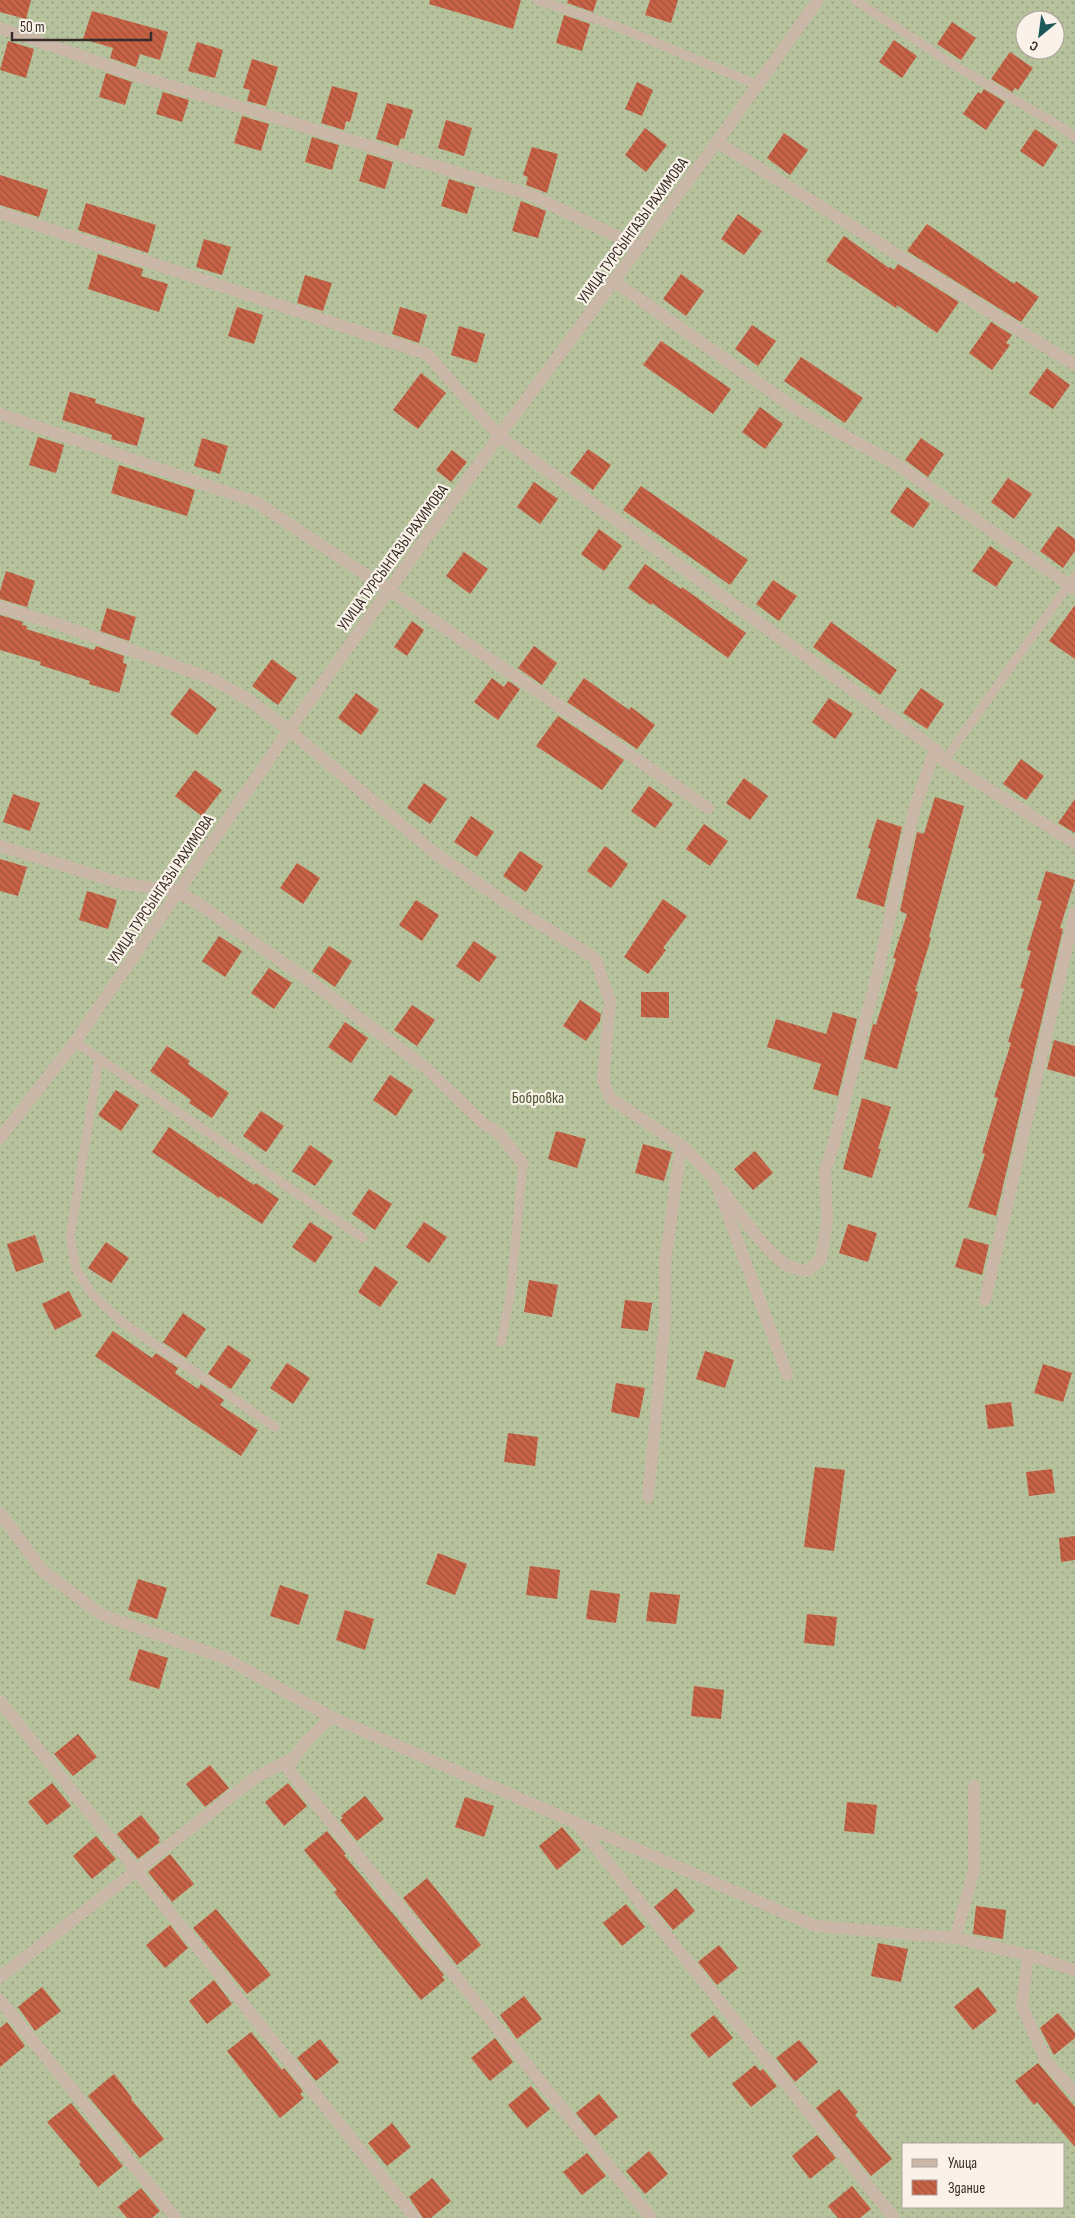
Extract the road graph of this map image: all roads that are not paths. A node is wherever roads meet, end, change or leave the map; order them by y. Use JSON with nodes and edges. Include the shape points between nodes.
{"nodes":[{"id":1,"x":537,"y":0,"type":"edge"},
{"id":2,"x":818,"y":0,"type":"edge"},
{"id":3,"x":855,"y":0,"type":"edge"},
{"id":4,"x":0,"y":28,"type":"edge"},
{"id":5,"x":758,"y":84,"type":"junction"},
{"id":6,"x":1075,"y":138,"type":"edge"},
{"id":7,"x":717,"y":142,"type":"junction"},
{"id":8,"x":0,"y":212,"type":"edge"},
{"id":9,"x":640,"y":247,"type":"junction"},
{"id":10,"x":615,"y":282,"type":"junction"},
{"id":11,"x":1075,"y":365,"type":"edge"},
{"id":12,"x":0,"y":414,"type":"edge"},
{"id":13,"x":499,"y":436,"type":"junction"},
{"id":14,"x":1073,"y":583,"type":"edge"},
{"id":15,"x":389,"y":590,"type":"junction"},
{"id":16,"x":0,"y":607,"type":"edge"},
{"id":17,"x":289,"y":730,"type":"junction"},
{"id":18,"x":936,"y":749,"type":"junction"},
{"id":19,"x":944,"y":760,"type":"junction"},
{"id":20,"x":708,"y":808,"type":"dead end"},
{"id":21,"x":1075,"y":843,"type":"edge"},
{"id":22,"x":0,"y":846,"type":"edge"},
{"id":23,"x":178,"y":892,"type":"junction"},
{"id":24,"x":1075,"y":912,"type":"edge"},
{"id":25,"x":75,"y":1042,"type":"junction"},
{"id":26,"x":99,"y":1059,"type":"junction"},
{"id":27,"x":0,"y":1138,"type":"edge"},
{"id":28,"x":681,"y":1145,"type":"junction"},
{"id":29,"x":523,"y":1164,"type":"joint"},
{"id":30,"x":714,"y":1180,"type":"junction"},
{"id":31,"x":363,"y":1238,"type":"dead end"},
{"id":32,"x":985,"y":1300,"type":"dead end"},
{"id":33,"x":501,"y":1342,"type":"dead end"},
{"id":34,"x":787,"y":1374,"type":"dead end"},
{"id":35,"x":275,"y":1427,"type":"dead end"},
{"id":36,"x":648,"y":1497,"type":"dead end"},
{"id":37,"x":0,"y":1513,"type":"edge"},
{"id":38,"x":0,"y":1701,"type":"edge"},
{"id":39,"x":331,"y":1717,"type":"junction"},
{"id":40,"x":294,"y":1758,"type":"junction"},
{"id":41,"x":974,"y":1786,"type":"dead end"},
{"id":42,"x":576,"y":1822,"type":"junction"},
{"id":43,"x":136,"y":1870,"type":"junction"},
{"id":44,"x":955,"y":1938,"type":"junction"},
{"id":45,"x":1028,"y":1956,"type":"junction"},
{"id":46,"x":1075,"y":1970,"type":"edge"},
{"id":47,"x":0,"y":1977,"type":"edge"},
{"id":48,"x":0,"y":2000,"type":"edge"},
{"id":49,"x":1075,"y":2093,"type":"edge"},
{"id":50,"x":176,"y":2218,"type":"edge"},
{"id":51,"x":415,"y":2218,"type":"edge"},
{"id":52,"x":651,"y":2218,"type":"edge"},
{"id":53,"x":894,"y":2218,"type":"edge"}],
"edges":[{"from":1,"to":5,"type":"lane","via":[[608,23]]},
{"from":2,"to":5,"type":"street","name":"УЛИЦА ТУРСЫНГАЗЫ РАХИМОВА"},
{"from":3,"to":6,"type":"lane","via":[[952,64]]},
{"from":4,"to":9,"type":"street","via":[[138,76],[531,195]]},
{"from":5,"to":7,"type":"street","name":"УЛИЦА ТУРСЫНГАЗЫ РАХИМОВА"},
{"from":7,"to":9,"type":"street","name":"УЛИЦА ТУРСЫНГАЗЫ РАХИМОВА"},
{"from":7,"to":11,"type":"street"},
{"from":8,"to":13,"type":"street","via":[[426,354]]},
{"from":9,"to":10,"type":"street","name":"УЛИЦА ТУРСЫНГАЗЫ РАХИМОВА"},
{"from":10,"to":13,"type":"street","name":"УЛИЦА ТУРСЫНГАЗЫ РАХИМОВА"},
{"from":10,"to":14,"type":"street","via":[[796,409],[896,464]]},
{"from":12,"to":15,"type":"street","via":[[256,502]]},
{"from":13,"to":15,"type":"street","name":"УЛИЦА ТУРСЫНГАЗЫ РАХИМОВА"},
{"from":13,"to":18,"type":"street"},
{"from":14,"to":19,"type":"lane"},
{"from":15,"to":17,"type":"street","name":"УЛИЦА ТУРСЫНГАЗЫ РАХИМОВА"},
{"from":15,"to":20,"type":"street"},
{"from":16,"to":17,"type":"street","via":[[212,679],[249,700]]},
{"from":17,"to":23,"type":"street","name":"УЛИЦА ТУРСЫНГАЗЫ РАХИМОВА"},
{"from":17,"to":28,"type":"street","via":[[436,854],[595,958],[610,1001],[603,1080],[610,1098]]},
{"from":18,"to":19,"type":"street"},
{"from":18,"to":30,"type":"street","via":[[914,810],[878,971],[825,1170],[827,1221],[821,1259],[807,1271],[791,1267],[778,1258]]},
{"from":19,"to":21,"type":"street"},
{"from":22,"to":23,"type":"street","via":[[121,883]]},
{"from":23,"to":25,"type":"street","name":"УЛИЦА ТУРСЫНГАЗЫ РАХИМОВА"},
{"from":23,"to":29,"type":"street","via":[[311,982],[426,1068],[483,1123],[500,1134]]},
{"from":24,"to":32,"type":"street"},
{"from":25,"to":26,"type":"lane"},
{"from":25,"to":27,"type":"street","name":"УЛИЦА ТУРСЫНГАЗЫ РАХИМОВА"},
{"from":26,"to":31,"type":"lane"},
{"from":26,"to":35,"type":"lane","via":[[70,1238],[76,1269],[92,1294],[121,1321]]},
{"from":28,"to":30,"type":"street"},
{"from":28,"to":36,"type":"street","via":[[664,1263],[665,1321]]},
{"from":29,"to":33,"type":"lane","via":[[510,1297]]},
{"from":30,"to":34,"type":"street"},
{"from":37,"to":39,"type":"street","via":[[43,1570],[102,1615],[225,1658]]},
{"from":38,"to":43,"type":"street"},
{"from":39,"to":40,"type":"street"},
{"from":39,"to":42,"type":"street"},
{"from":40,"to":43,"type":"street","via":[[256,1777]]},
{"from":40,"to":52,"type":"street","via":[[286,1768]]},
{"from":41,"to":44,"type":"street","via":[[974,1870]]},
{"from":42,"to":44,"type":"street","via":[[815,1926]]},
{"from":42,"to":53,"type":"street"},
{"from":43,"to":47,"type":"street"},
{"from":43,"to":51,"type":"street"},
{"from":44,"to":45,"type":"street"},
{"from":45,"to":46,"type":"street"},
{"from":45,"to":49,"type":"street","via":[[1022,2006],[1046,2061]]},
{"from":48,"to":50,"type":"street"}]}
